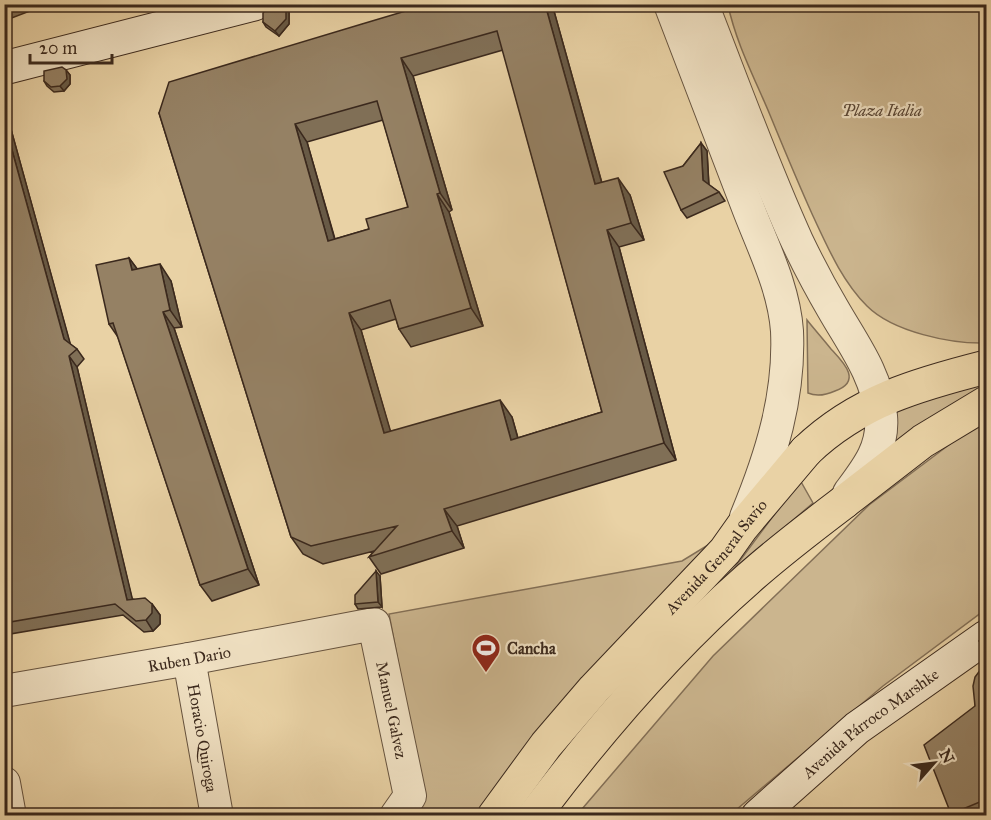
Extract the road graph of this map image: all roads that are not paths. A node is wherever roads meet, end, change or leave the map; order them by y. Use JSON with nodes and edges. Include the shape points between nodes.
{"nodes":[{"id":1,"x":254,"y":4,"type":"edge"},
{"id":2,"x":670,"y":4,"type":"edge"},
{"id":3,"x":702,"y":4,"type":"edge"},
{"id":4,"x":4,"y":68,"type":"edge"},
{"id":5,"x":987,"y":367,"type":"edge"},
{"id":6,"x":879,"y":402,"type":"junction"},
{"id":7,"x":987,"y":403,"type":"edge"},
{"id":8,"x":844,"y":502,"type":"junction"},
{"id":9,"x":742,"y":527,"type":"junction"},
{"id":10,"x":374,"y":624,"type":"joint"},
{"id":11,"x":987,"y":637,"type":"edge"},
{"id":12,"x":189,"y":659,"type":"junction"},
{"id":13,"x":4,"y":691,"type":"edge"},
{"id":14,"x":4,"y":783,"type":"edge"},
{"id":15,"x":403,"y":806,"type":"edge"},
{"id":16,"x":10,"y":816,"type":"edge"},
{"id":17,"x":217,"y":816,"type":"edge"},
{"id":18,"x":494,"y":816,"type":"edge"},
{"id":19,"x":534,"y":816,"type":"edge"},
{"id":20,"x":758,"y":816,"type":"edge"}],
"edges":[{"from":1,"to":4,"type":"main road"},
{"from":2,"to":9,"type":"street","via":[[767,256],[787,329],[780,414],[765,471]]},
{"from":3,"to":6,"type":"street","via":[[797,239],[825,297],[862,358]]},
{"from":5,"to":6,"type":"main road","name":"Avenida General Savio","via":[[950,375]]},
{"from":6,"to":8,"type":"street","via":[[882,429],[878,448]]},
{"from":6,"to":9,"type":"main road","name":"Avenida General Savio","via":[[831,429],[806,451]]},
{"from":7,"to":8,"type":"main road","name":"Avenida General Savio","via":[[923,441]]},
{"from":8,"to":19,"type":"main road","name":"Avenida General Savio","via":[[748,579],[688,636],[585,750]]},
{"from":9,"to":18,"type":"main road","name":"Avenida General Savio","via":[[725,551],[594,689],[546,745]]},
{"from":10,"to":12,"type":"street","name":"Ruben Dario"},
{"from":10,"to":15,"type":"street","name":"Manuel Galvez"},
{"from":11,"to":20,"type":"main road","name":"Avenida Párroco Marshke","via":[[857,728]]},
{"from":12,"to":13,"type":"street","name":"Ruben Dario"},
{"from":12,"to":17,"type":"street","name":"Horacio Quiroga"},
{"from":14,"to":16,"type":"street"}]}
